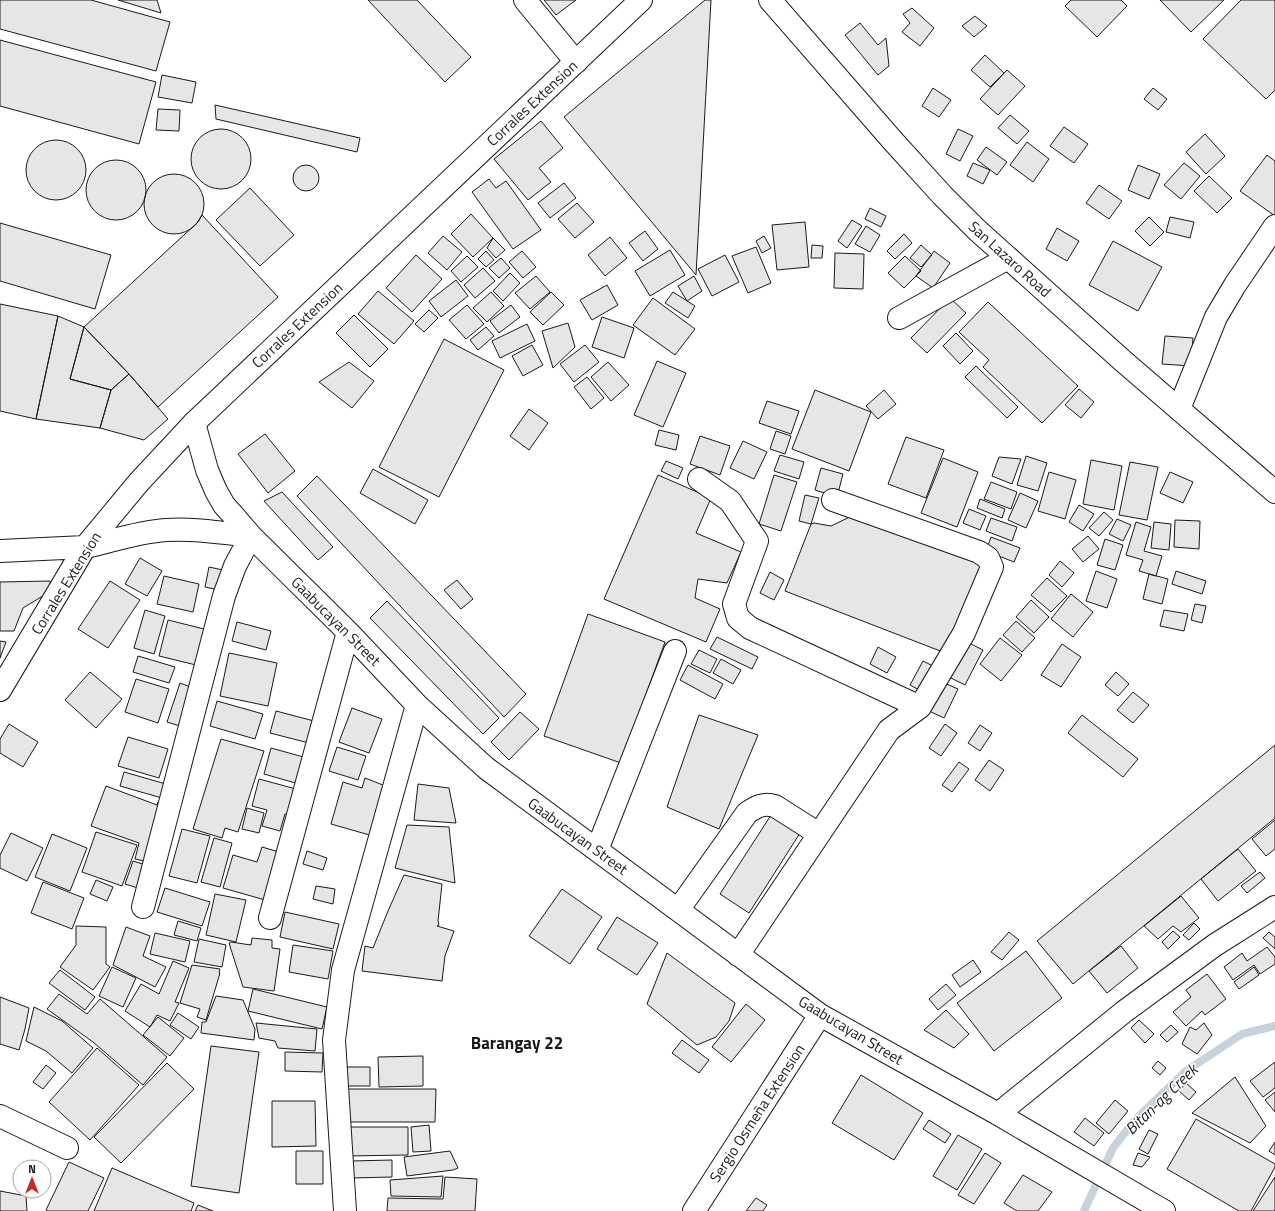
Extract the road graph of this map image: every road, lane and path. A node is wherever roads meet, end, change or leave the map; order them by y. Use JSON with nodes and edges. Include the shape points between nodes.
{"nodes":[{"id":1,"x":525,"y":0,"type":"edge"},
{"id":2,"x":641,"y":0,"type":"edge"},
{"id":3,"x":770,"y":0,"type":"edge"},
{"id":4,"x":576,"y":62,"type":"junction"},
{"id":5,"x":1275,"y":226,"type":"edge"},
{"id":6,"x":1008,"y":258,"type":"junction"},
{"id":7,"x":899,"y":318,"type":"dead end"},
{"id":8,"x":1179,"y":409,"type":"junction"},
{"id":9,"x":194,"y":422,"type":"junction"},
{"id":10,"x":699,"y":479,"type":"dead end"},
{"id":11,"x":1275,"y":492,"type":"edge"},
{"id":12,"x":833,"y":500,"type":"dead end"},
{"id":13,"x":252,"y":536,"type":"junction"},
{"id":14,"x":85,"y":548,"type":"junction"},
{"id":15,"x":0,"y":551,"type":"edge"},
{"id":16,"x":348,"y":632,"type":"junction"},
{"id":17,"x":675,"y":651,"type":"dead end"},
{"id":18,"x":0,"y":690,"type":"edge"},
{"id":19,"x":417,"y":705,"type":"junction"},
{"id":20,"x":920,"y":707,"type":"junction"},
{"id":21,"x":819,"y":834,"type":"junction"},
{"id":22,"x":597,"y":850,"type":"junction"},
{"id":23,"x":1275,"y":907,"type":"edge"},
{"id":24,"x":143,"y":908,"type":"dead end"},
{"id":25,"x":678,"y":910,"type":"junction"},
{"id":26,"x":270,"y":918,"type":"dead end"},
{"id":27,"x":738,"y":955,"type":"junction"},
{"id":28,"x":820,"y":1015,"type":"junction"},
{"id":29,"x":998,"y":1114,"type":"junction"},
{"id":30,"x":0,"y":1116,"type":"edge"},
{"id":31,"x":67,"y":1148,"type":"dead end"},
{"id":32,"x":345,"y":1211,"type":"edge"},
{"id":33,"x":694,"y":1211,"type":"edge"},
{"id":34,"x":1164,"y":1211,"type":"edge"}],
"edges":[{"from":1,"to":4,"type":"street"},
{"from":2,"to":4,"type":"street","name":"Corrales Extension"},
{"from":3,"to":6,"type":"street","name":"San Lazaro Road","via":[[942,196]]},
{"from":4,"to":9,"type":"street","name":"Corrales Extension"},
{"from":5,"to":8,"type":"street","via":[[1216,317]]},
{"from":6,"to":7,"type":"street"},
{"from":6,"to":8,"type":"street","name":"San Lazaro Road"},
{"from":8,"to":11,"type":"street","name":"San Lazaro Road"},
{"from":9,"to":13,"type":"street","name":"Gaabucayan Street","via":[[207,470],[216,491],[224,505]]},
{"from":9,"to":14,"type":"street","name":"Corrales Extension","via":[[139,482]]},
{"from":10,"to":20,"type":"street","via":[[730,501],[757,541],[734,604],[738,618],[750,628]]},
{"from":12,"to":20,"type":"street","via":[[979,552],[988,558],[992,567],[964,633]]},
{"from":13,"to":14,"type":"street","via":[[167,530],[144,533]]},
{"from":13,"to":16,"type":"street","name":"Gaabucayan Street"},
{"from":13,"to":24,"type":"street","via":[[235,566],[224,596]]},
{"from":14,"to":15,"type":"street"},
{"from":14,"to":18,"type":"street","name":"Corrales Extension"},
{"from":16,"to":19,"type":"street","name":"Gaabucayan Street"},
{"from":16,"to":26,"type":"street"},
{"from":17,"to":22,"type":"street"},
{"from":19,"to":22,"type":"street","name":"Gaabucayan Street","via":[[486,768]]},
{"from":19,"to":32,"type":"street","via":[[343,970],[334,1040]]},
{"from":20,"to":21,"type":"street","via":[[889,730]]},
{"from":21,"to":25,"type":"street","via":[[775,806],[757,806],[747,813]]},
{"from":21,"to":27,"type":"street"},
{"from":22,"to":25,"type":"street","name":"Gaabucayan Street"},
{"from":23,"to":29,"type":"street","via":[[1215,945],[1125,1011]]},
{"from":25,"to":27,"type":"street","name":"Gaabucayan Street"},
{"from":27,"to":28,"type":"street","name":"Gaabucayan Street"},
{"from":28,"to":29,"type":"street","name":"Gaabucayan Street"},
{"from":28,"to":33,"type":"street","name":"Sergio Osmeña Extension"},
{"from":29,"to":34,"type":"street","name":"Gaabucayan Street"},
{"from":30,"to":31,"type":"street"}]}
